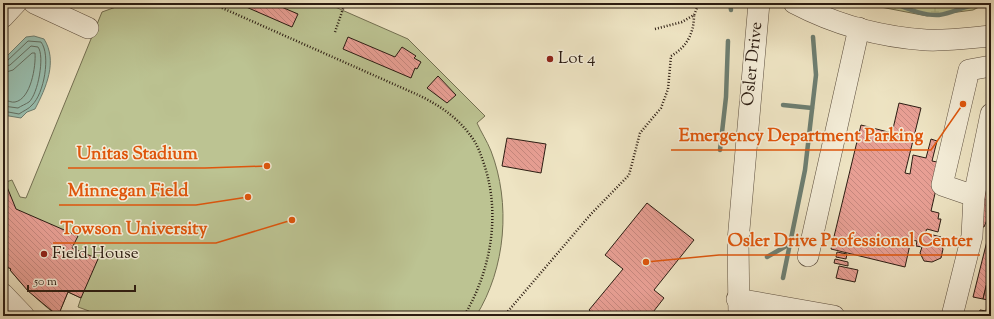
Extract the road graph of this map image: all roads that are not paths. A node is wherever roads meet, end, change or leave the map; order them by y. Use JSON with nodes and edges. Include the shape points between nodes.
{"nodes":[{"id":1,"x":16,"y":3,"type":"edge"},
{"id":2,"x":34,"y":3,"type":"edge"},
{"id":3,"x":760,"y":3,"type":"edge"},
{"id":4,"x":794,"y":3,"type":"edge"},
{"id":5,"x":3,"y":16,"type":"edge"},
{"id":6,"x":88,"y":28,"type":"dead end"},
{"id":7,"x":860,"y":28,"type":"junction"},
{"id":8,"x":991,"y":36,"type":"edge"},
{"id":9,"x":991,"y":66,"type":"edge"},
{"id":10,"x":991,"y":114,"type":"edge"},
{"id":11,"x":974,"y":196,"type":"junction"},
{"id":12,"x":808,"y":256,"type":"dead end"},
{"id":13,"x":738,"y":307,"type":"edge"},
{"id":14,"x":834,"y":316,"type":"edge"},
{"id":15,"x":952,"y":316,"type":"edge"}],
"edges":[{"from":1,"to":5,"type":"street"},
{"from":2,"to":6,"type":"street"},
{"from":3,"to":13,"type":"street","name":"Osler Drive","via":[[741,191]]},
{"from":4,"to":7,"type":"street"},
{"from":7,"to":8,"type":"street","via":[[927,40]]},
{"from":7,"to":12,"type":"street"},
{"from":9,"to":11,"type":"street","via":[[969,70],[942,185]]},
{"from":10,"to":11,"type":"street"},
{"from":11,"to":15,"type":"street","via":[[972,236]]},
{"from":13,"to":14,"type":"street"}]}
